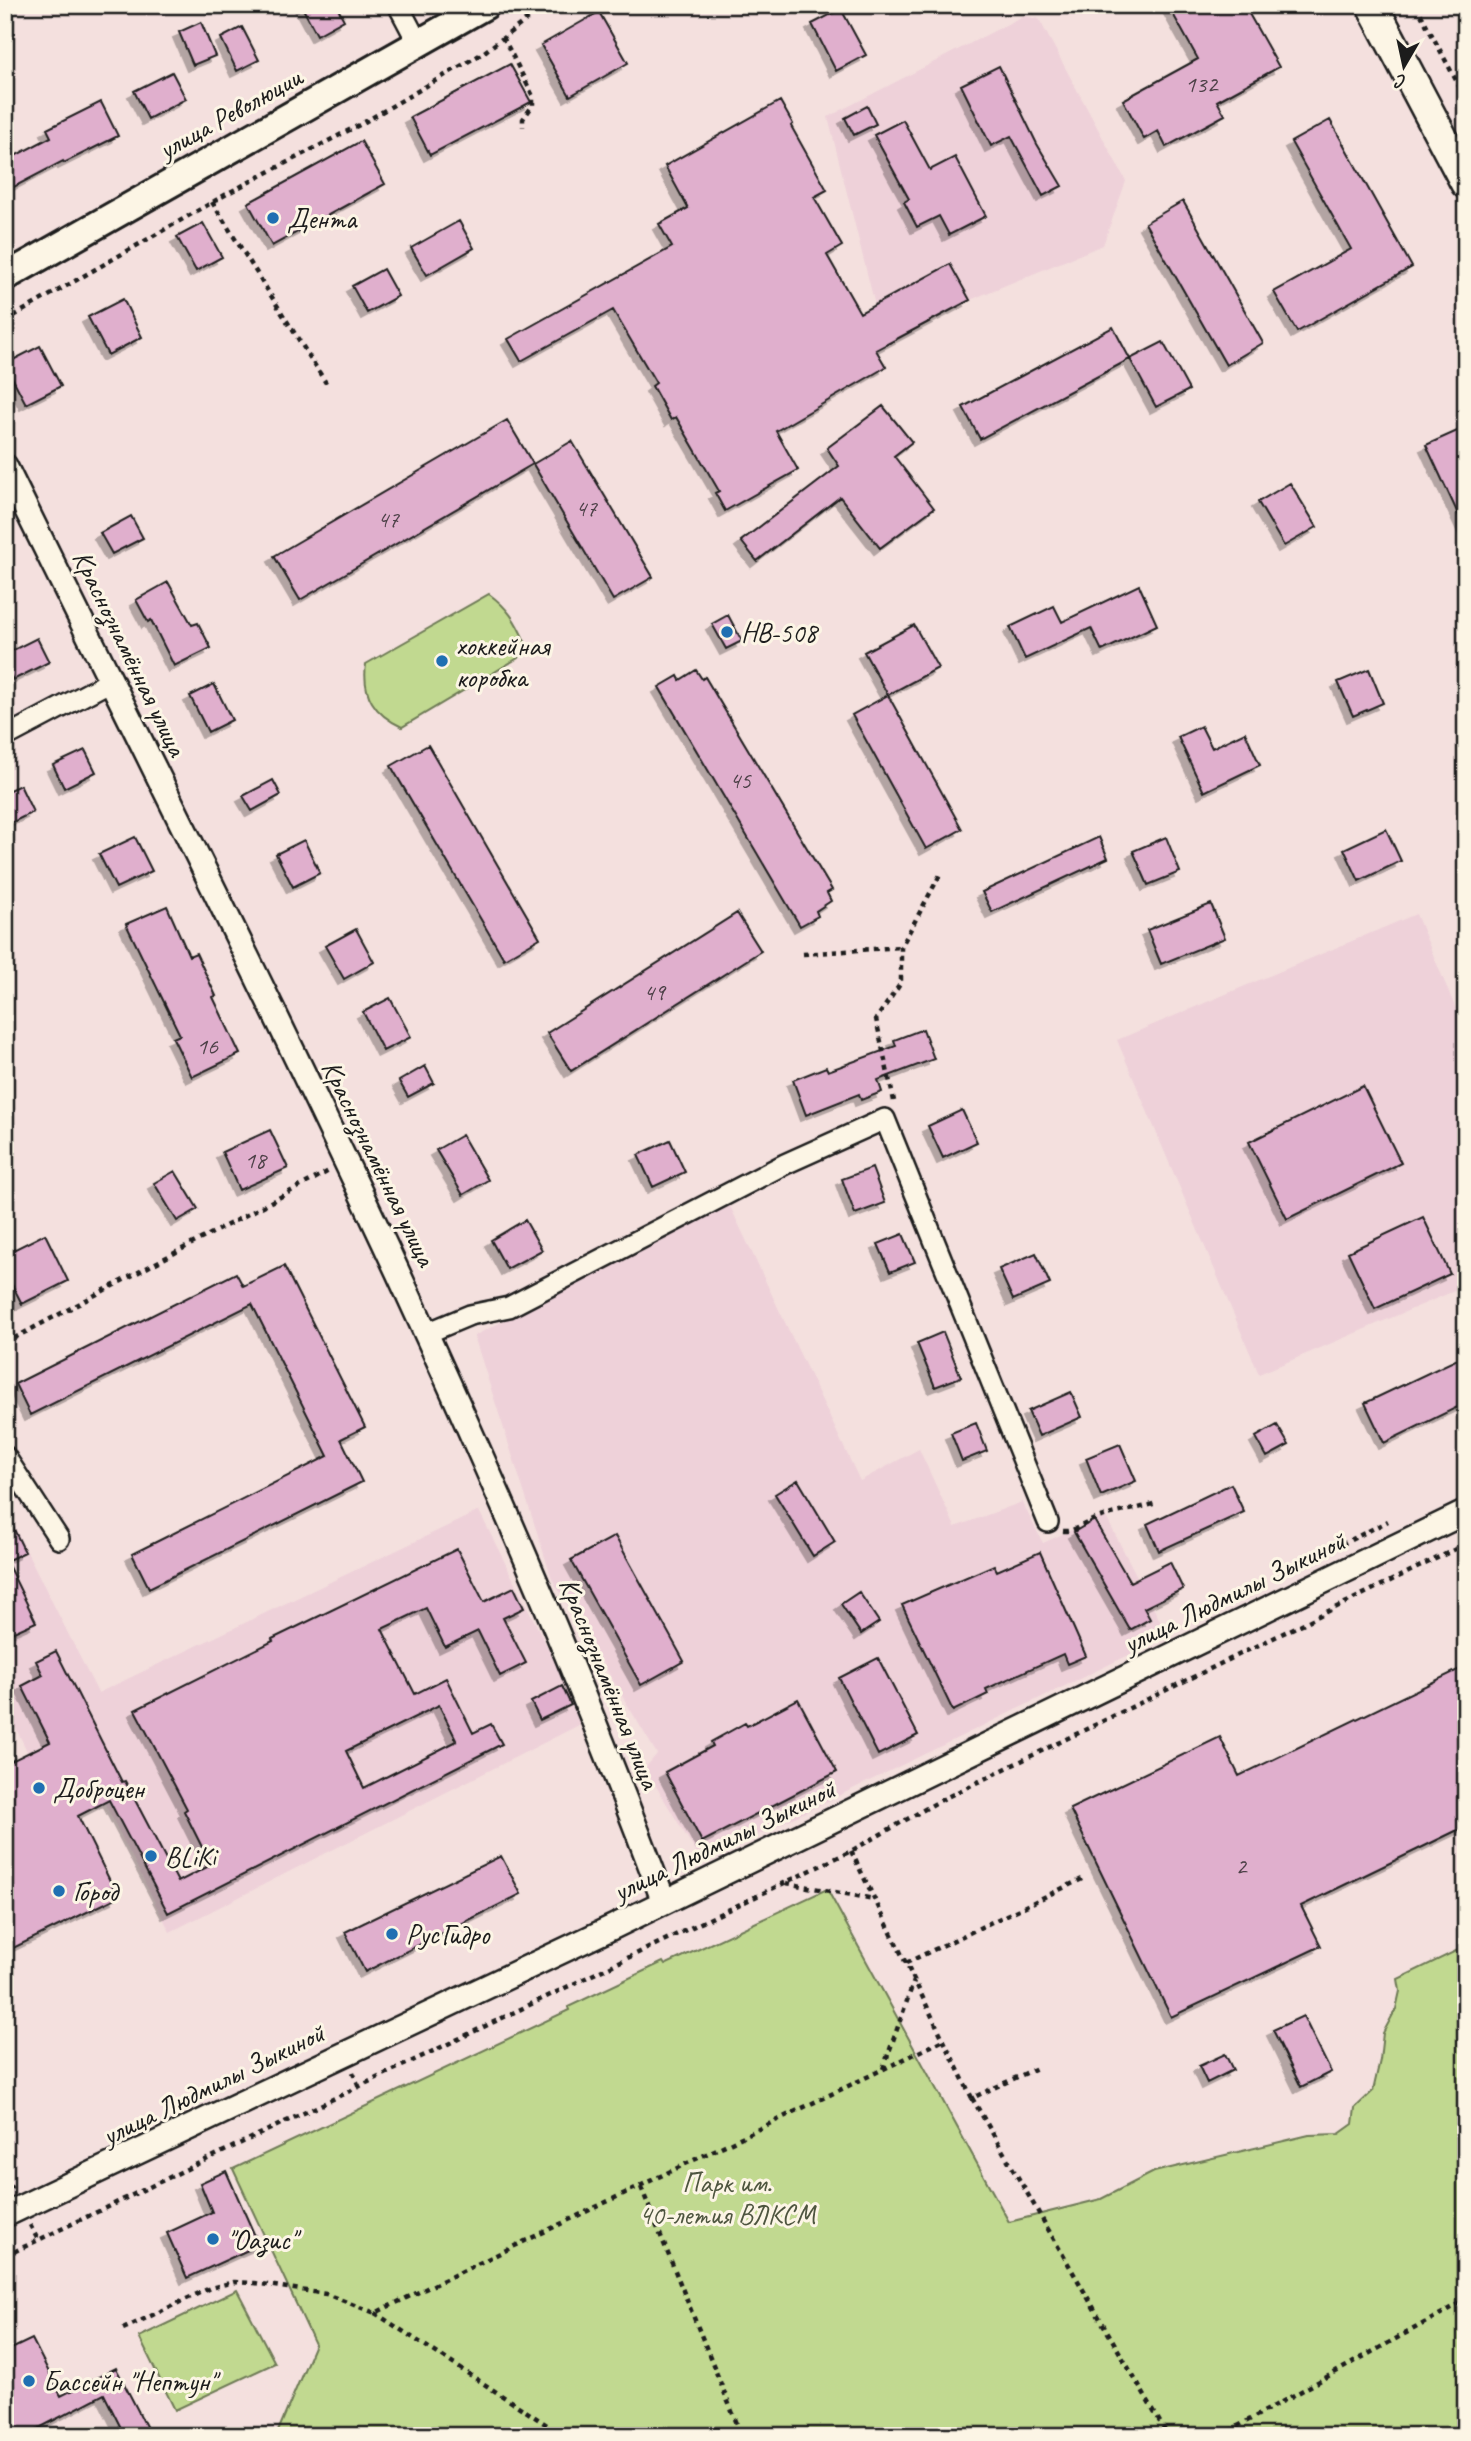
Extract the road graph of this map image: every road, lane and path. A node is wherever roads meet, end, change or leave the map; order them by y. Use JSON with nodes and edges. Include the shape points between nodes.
{"nodes":[{"id":1,"x":398,"y":5,"type":"edge"},
{"id":2,"x":486,"y":5,"type":"edge"},
{"id":3,"x":552,"y":5,"type":"edge"},
{"id":4,"x":1372,"y":5,"type":"edge"},
{"id":5,"x":1416,"y":5,"type":"edge"},
{"id":6,"x":503,"y":37,"type":"junction"},
{"id":7,"x":418,"y":43,"type":"junction"},
{"id":8,"x":1466,"y":99,"type":"edge"},
{"id":9,"x":523,"y":127,"type":"dead end"},
{"id":10,"x":1466,"y":183,"type":"edge"},
{"id":11,"x":212,"y":202,"type":"junction"},
{"id":12,"x":5,"y":277,"type":"edge"},
{"id":13,"x":5,"y":321,"type":"edge"},
{"id":14,"x":326,"y":383,"type":"dead end"},
{"id":15,"x":5,"y":466,"type":"edge"},
{"id":16,"x":111,"y":681,"type":"junction"},
{"id":17,"x":5,"y":737,"type":"edge"},
{"id":18,"x":941,"y":873,"type":"dead end"},
{"id":19,"x":901,"y":947,"type":"junction"},
{"id":20,"x":803,"y":954,"type":"dead end"},
{"id":21,"x":886,"y":1119,"type":"junction"},
{"id":22,"x":347,"y":1162,"type":"junction"},
{"id":23,"x":427,"y":1333,"type":"junction"},
{"id":24,"x":5,"y":1343,"type":"edge"},
{"id":25,"x":5,"y":1456,"type":"edge"},
{"id":26,"x":1156,"y":1503,"type":"dead end"},
{"id":27,"x":1466,"y":1512,"type":"edge"},
{"id":28,"x":1048,"y":1521,"type":"joint"},
{"id":29,"x":59,"y":1539,"type":"dead end"},
{"id":30,"x":1466,"y":1544,"type":"edge"},
{"id":31,"x":1265,"y":1582,"type":"dead end"},
{"id":32,"x":1211,"y":1607,"type":"dead end"},
{"id":33,"x":851,"y":1851,"type":"junction"},
{"id":34,"x":1082,"y":1879,"type":"dead end"},
{"id":35,"x":785,"y":1883,"type":"junction"},
{"id":36,"x":875,"y":1899,"type":"junction"},
{"id":37,"x":664,"y":1902,"type":"junction"},
{"id":38,"x":906,"y":1963,"type":"junction"},
{"id":39,"x":915,"y":1980,"type":"junction"},
{"id":40,"x":944,"y":2040,"type":"junction"},
{"id":41,"x":1037,"y":2067,"type":"dead end"},
{"id":42,"x":883,"y":2070,"type":"junction"},
{"id":43,"x":972,"y":2098,"type":"junction"},
{"id":44,"x":641,"y":2187,"type":"junction"},
{"id":45,"x":5,"y":2215,"type":"edge"},
{"id":46,"x":5,"y":2256,"type":"edge"},
{"id":47,"x":1466,"y":2300,"type":"edge"},
{"id":48,"x":374,"y":2313,"type":"junction"},
{"id":49,"x":124,"y":2329,"type":"dead end"},
{"id":50,"x":564,"y":2436,"type":"edge"},
{"id":51,"x":741,"y":2436,"type":"edge"},
{"id":52,"x":1168,"y":2436,"type":"edge"},
{"id":53,"x":1220,"y":2436,"type":"edge"}],
"edges":[{"from":1,"to":7,"type":"street"},
{"from":2,"to":7,"type":"main road","name":"улица Революции"},
{"from":3,"to":6,"type":"path"},
{"from":4,"to":10,"type":"main road"},
{"from":5,"to":8,"type":"path"},
{"from":6,"to":9,"type":"path","via":[[533,96]]},
{"from":6,"to":11,"type":"path","via":[[361,124]]},
{"from":7,"to":12,"type":"main road","name":"улица Революции"},
{"from":11,"to":13,"type":"path"},
{"from":11,"to":14,"type":"path"},
{"from":15,"to":16,"type":"street","name":"Краснознамённая улица"},
{"from":16,"to":17,"type":"street"},
{"from":16,"to":22,"type":"street","name":"Краснознамённая улица"},
{"from":18,"to":19,"type":"path"},
{"from":19,"to":20,"type":"path"},
{"from":19,"to":21,"type":"path","via":[[901,983],[876,1019],[894,1095]]},
{"from":21,"to":23,"type":"street","via":[[760,1176],[509,1307],[470,1315]]},
{"from":21,"to":28,"type":"street"},
{"from":22,"to":23,"type":"street","name":"Краснознамённая улица"},
{"from":22,"to":24,"type":"path"},
{"from":23,"to":37,"type":"street","name":"Краснознамённая улица","via":[[592,1712]]},
{"from":25,"to":29,"type":"street"},
{"from":26,"to":28,"type":"path","via":[[1095,1519],[1070,1531]]},
{"from":27,"to":37,"type":"street","name":"улица Людмилы Зыкиной"},
{"from":30,"to":33,"type":"path","via":[[941,1800]]},
{"from":31,"to":32,"type":"path"},
{"from":33,"to":35,"type":"path"},
{"from":33,"to":36,"type":"path"},
{"from":34,"to":38,"type":"path"},
{"from":35,"to":36,"type":"path"},
{"from":35,"to":46,"type":"path"},
{"from":36,"to":38,"type":"path"},
{"from":37,"to":45,"type":"street","name":"улица Людмилы Зыкиной"},
{"from":38,"to":39,"type":"path"},
{"from":39,"to":40,"type":"path"},
{"from":39,"to":42,"type":"path"},
{"from":40,"to":42,"type":"path"},
{"from":40,"to":43,"type":"path"},
{"from":41,"to":43,"type":"path"},
{"from":42,"to":44,"type":"path"},
{"from":43,"to":52,"type":"path"},
{"from":44,"to":48,"type":"path"},
{"from":44,"to":51,"type":"path"},
{"from":47,"to":53,"type":"path"},
{"from":48,"to":49,"type":"path","via":[[326,2294],[234,2282],[210,2288]]},
{"from":48,"to":50,"type":"path"}]}
